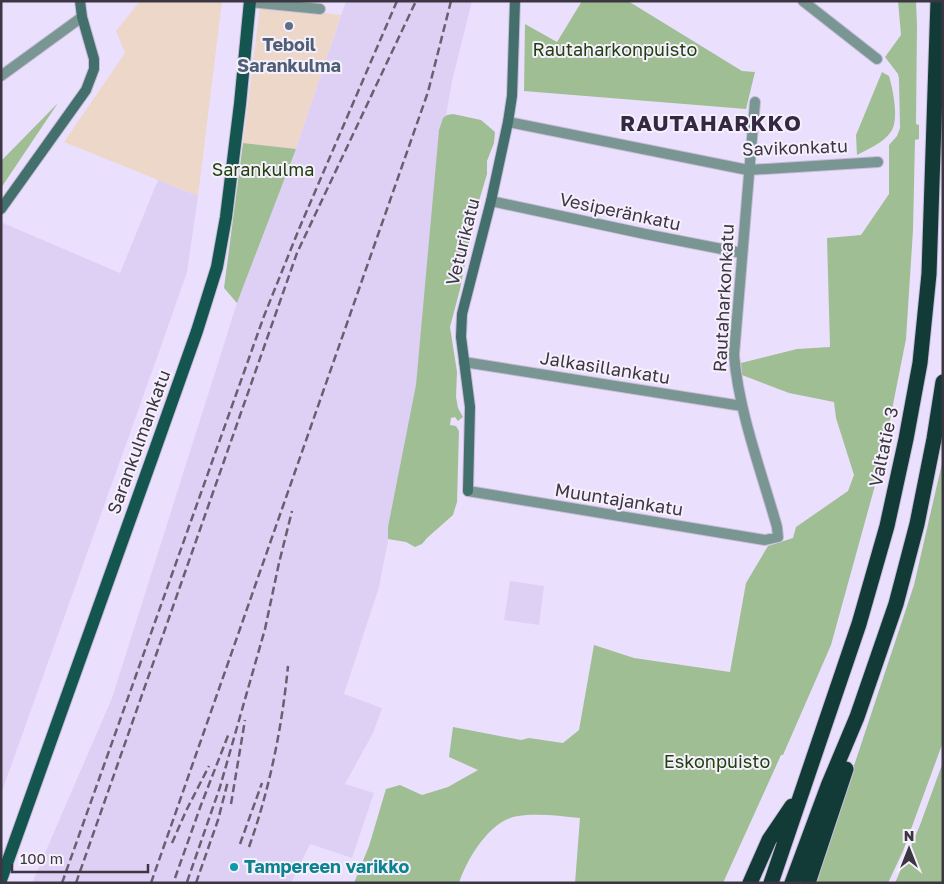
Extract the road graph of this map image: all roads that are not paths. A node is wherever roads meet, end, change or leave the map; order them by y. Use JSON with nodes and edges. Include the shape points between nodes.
{"nodes":[{"id":1,"x":80,"y":1,"type":"edge"},
{"id":2,"x":515,"y":1,"type":"edge"},
{"id":3,"x":803,"y":1,"type":"edge"},
{"id":4,"x":928,"y":1,"type":"edge"},
{"id":5,"x":938,"y":1,"type":"edge"},
{"id":6,"x":249,"y":2,"type":"edge"},
{"id":7,"x":320,"y":9,"type":"dead end"},
{"id":8,"x":82,"y":17,"type":"junction"},
{"id":9,"x":877,"y":59,"type":"dead end"},
{"id":10,"x":936,"y":72,"type":"junction"},
{"id":11,"x":1,"y":76,"type":"edge"},
{"id":12,"x":755,"y":102,"type":"dead end"},
{"id":13,"x":508,"y":122,"type":"junction"},
{"id":14,"x":878,"y":162,"type":"dead end"},
{"id":15,"x":748,"y":170,"type":"junction"},
{"id":16,"x":491,"y":201,"type":"junction"},
{"id":17,"x":1,"y":209,"type":"edge"},
{"id":18,"x":742,"y":253,"type":"junction"},
{"id":19,"x":464,"y":362,"type":"junction"},
{"id":20,"x":943,"y":382,"type":"edge"},
{"id":21,"x":742,"y":406,"type":"junction"},
{"id":22,"x":468,"y":491,"type":"joint"},
{"id":23,"x":765,"y":540,"type":"joint"},
{"id":24,"x":857,"y":717,"type":"junction"},
{"id":25,"x":802,"y":790,"type":"junction"},
{"id":26,"x":1,"y":880,"type":"edge"},
{"id":27,"x":750,"y":883,"type":"edge"},
{"id":28,"x":771,"y":883,"type":"edge"},
{"id":29,"x":792,"y":883,"type":"edge"},
{"id":30,"x":808,"y":883,"type":"edge"}],
"edges":[{"from":1,"to":8,"type":"street"},
{"from":2,"to":13,"type":"street","name":"Veturikatu"},
{"from":3,"to":9,"type":"street"},
{"from":4,"to":10,"type":"highway"},
{"from":5,"to":10,"type":"highway","name":"Valtatie 3"},
{"from":6,"to":7,"type":"street"},
{"from":6,"to":26,"type":"main road","name":"Sarankulmankatu","via":[[240,104],[217,267]]},
{"from":8,"to":11,"type":"street"},
{"from":8,"to":17,"type":"street","via":[[94,58],[90,81]]},
{"from":10,"to":25,"type":"highway","name":"Valtatie 3","via":[[928,274],[915,392],[884,535],[850,650]]},
{"from":12,"to":15,"type":"street","name":"Rautaharkonkatu"},
{"from":13,"to":15,"type":"street","name":"Savikonkatu"},
{"from":13,"to":16,"type":"street","name":"Veturikatu"},
{"from":14,"to":15,"type":"street","name":"Savikonkatu"},
{"from":15,"to":18,"type":"street","name":"Rautaharkonkatu"},
{"from":16,"to":18,"type":"street","name":"Vesiperänkatu"},
{"from":16,"to":19,"type":"street","name":"Veturikatu","via":[[462,314]]},
{"from":18,"to":21,"type":"street","name":"Rautaharkonkatu","via":[[734,355],[736,384]]},
{"from":19,"to":21,"type":"street","name":"Jalkasillankatu"},
{"from":19,"to":22,"type":"street","name":"Veturikatu","via":[[470,407]]},
{"from":20,"to":24,"type":"highway","via":[[917,524],[896,604]]},
{"from":21,"to":23,"type":"street","name":"Rautaharkonkatu","via":[[777,527],[778,537]]},
{"from":22,"to":23,"type":"street","name":"Muuntajankatu"},
{"from":24,"to":29,"type":"highway"},
{"from":24,"to":30,"type":"highway","via":[[854,744]]},
{"from":25,"to":27,"type":"highway","via":[[769,840]]},
{"from":25,"to":28,"type":"highway","name":"Valtatie 3"}]}
